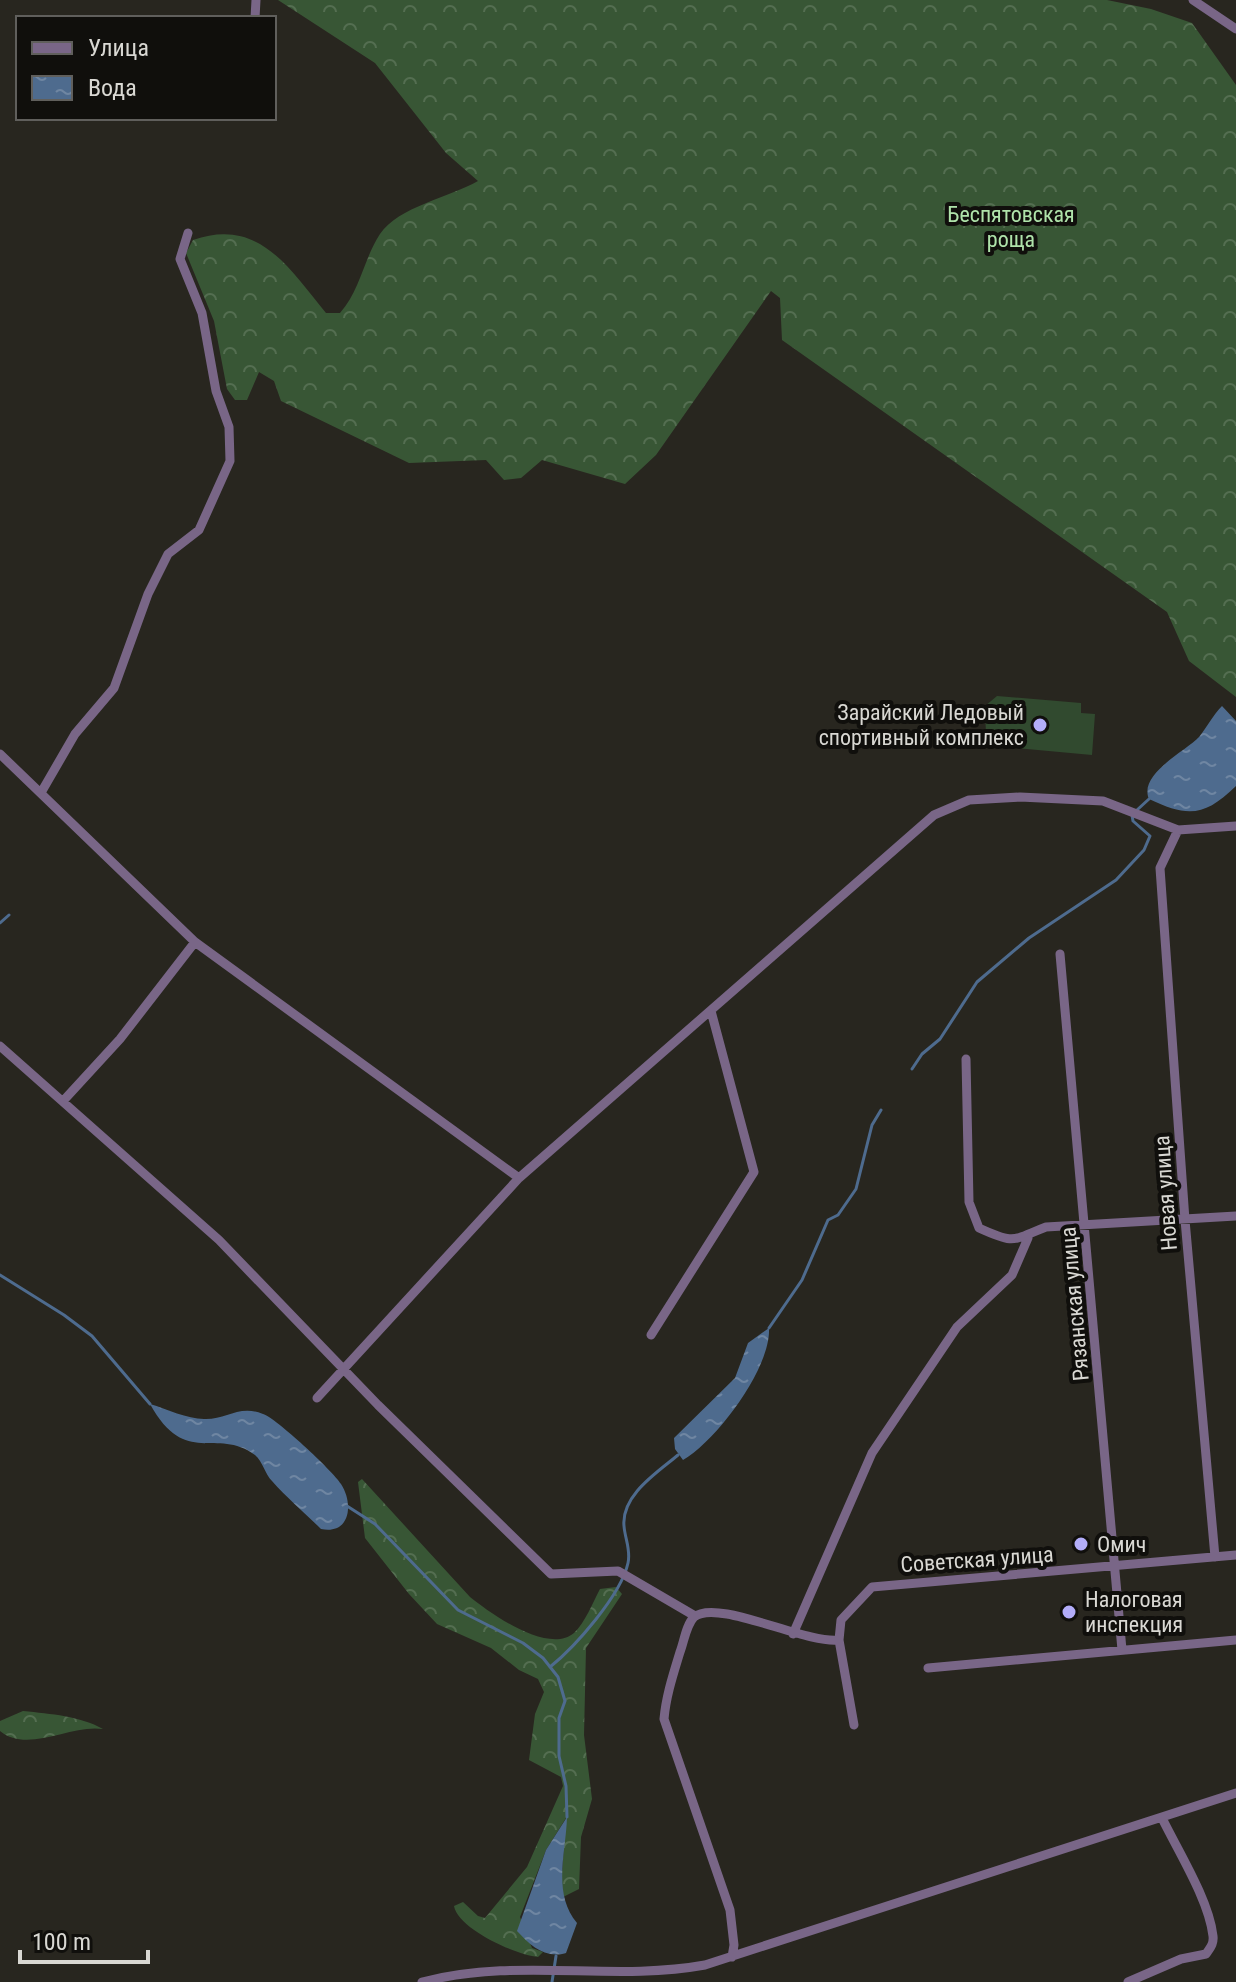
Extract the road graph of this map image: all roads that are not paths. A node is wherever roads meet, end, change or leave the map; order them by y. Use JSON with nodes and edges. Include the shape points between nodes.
{"nodes":[{"id":1,"x":1193,"y":0,"type":"edge"},
{"id":2,"x":1236,"y":29,"type":"edge"},
{"id":3,"x":188,"y":233,"type":"dead end"},
{"id":4,"x":0,"y":754,"type":"edge"},
{"id":5,"x":42,"y":791,"type":"junction"},
{"id":6,"x":1236,"y":826,"type":"edge"},
{"id":7,"x":1178,"y":830,"type":"junction"},
{"id":8,"x":195,"y":942,"type":"junction"},
{"id":9,"x":1060,"y":954,"type":"dead end"},
{"id":10,"x":711,"y":1011,"type":"junction"},
{"id":11,"x":0,"y":1046,"type":"edge"},
{"id":12,"x":966,"y":1059,"type":"dead end"},
{"id":13,"x":64,"y":1100,"type":"junction"},
{"id":14,"x":519,"y":1178,"type":"junction"},
{"id":15,"x":1236,"y":1216,"type":"edge"},
{"id":16,"x":1185,"y":1220,"type":"junction"},
{"id":17,"x":1085,"y":1225,"type":"junction"},
{"id":18,"x":1028,"y":1238,"type":"junction"},
{"id":19,"x":651,"y":1335,"type":"dead end"},
{"id":20,"x":344,"y":1366,"type":"junction"},
{"id":21,"x":317,"y":1398,"type":"dead end"},
{"id":22,"x":1236,"y":1555,"type":"edge"},
{"id":23,"x":1215,"y":1557,"type":"junction"},
{"id":24,"x":1114,"y":1567,"type":"junction"},
{"id":25,"x":695,"y":1616,"type":"junction"},
{"id":26,"x":793,"y":1634,"type":"junction"},
{"id":27,"x":839,"y":1640,"type":"junction"},
{"id":28,"x":1236,"y":1640,"type":"edge"},
{"id":29,"x":1122,"y":1650,"type":"junction"},
{"id":30,"x":928,"y":1668,"type":"dead end"},
{"id":31,"x":854,"y":1725,"type":"dead end"},
{"id":32,"x":1236,"y":1793,"type":"edge"},
{"id":33,"x":1162,"y":1818,"type":"junction"},
{"id":34,"x":732,"y":1957,"type":"junction"},
{"id":35,"x":422,"y":1982,"type":"edge"},
{"id":36,"x":1128,"y":1982,"type":"edge"}],
"edges":[{"from":1,"to":2,"type":"street"},
{"from":3,"to":5,"type":"street","via":[[180,259],[202,313],[216,391],[229,427],[230,461],[199,530],[168,554],[114,688],[75,734]]},
{"from":4,"to":5,"type":"street"},
{"from":5,"to":8,"type":"street"},
{"from":6,"to":7,"type":"street"},
{"from":7,"to":10,"type":"street","via":[[1103,801],[969,800],[934,815]]},
{"from":7,"to":16,"type":"street","name":"Новая улица","via":[[1160,868]]},
{"from":8,"to":13,"type":"street","via":[[120,1039]]},
{"from":8,"to":14,"type":"street"},
{"from":9,"to":17,"type":"street","name":"Рязанская улица"},
{"from":10,"to":14,"type":"street"},
{"from":10,"to":19,"type":"street","via":[[754,1172]]},
{"from":11,"to":13,"type":"street"},
{"from":12,"to":18,"type":"street","via":[[969,1202],[979,1228],[998,1237]]},
{"from":13,"to":20,"type":"street","via":[[168,1191]]},
{"from":14,"to":20,"type":"street"},
{"from":15,"to":16,"type":"street"},
{"from":16,"to":17,"type":"street"},
{"from":16,"to":23,"type":"street","name":"Новая улица"},
{"from":17,"to":18,"type":"street","via":[[1046,1227]]},
{"from":17,"to":24,"type":"street","name":"Рязанская улица"},
{"from":18,"to":26,"type":"street","via":[[1012,1275],[957,1327],[872,1453]]},
{"from":20,"to":21,"type":"street"},
{"from":20,"to":25,"type":"street","via":[[551,1574],[618,1571]]},
{"from":22,"to":23,"type":"street","name":"Советская улица"},
{"from":23,"to":24,"type":"street","name":"Советская улица"},
{"from":24,"to":27,"type":"street","name":"Советская улица","via":[[872,1587],[841,1620]]},
{"from":24,"to":29,"type":"street","name":"Рязанская улица"},
{"from":25,"to":26,"type":"street","via":[[721,1612]]},
{"from":25,"to":34,"type":"street","via":[[666,1698],[664,1719],[724,1888],[732,1921]]},
{"from":26,"to":27,"type":"street"},
{"from":27,"to":31,"type":"street"},
{"from":28,"to":29,"type":"street"},
{"from":29,"to":30,"type":"street"},
{"from":32,"to":33,"type":"street"},
{"from":33,"to":34,"type":"street"},
{"from":33,"to":36,"type":"street","via":[[1197,1891],[1212,1946],[1206,1954]]},
{"from":34,"to":35,"type":"street","via":[[684,1968],[465,1971]]}]}
